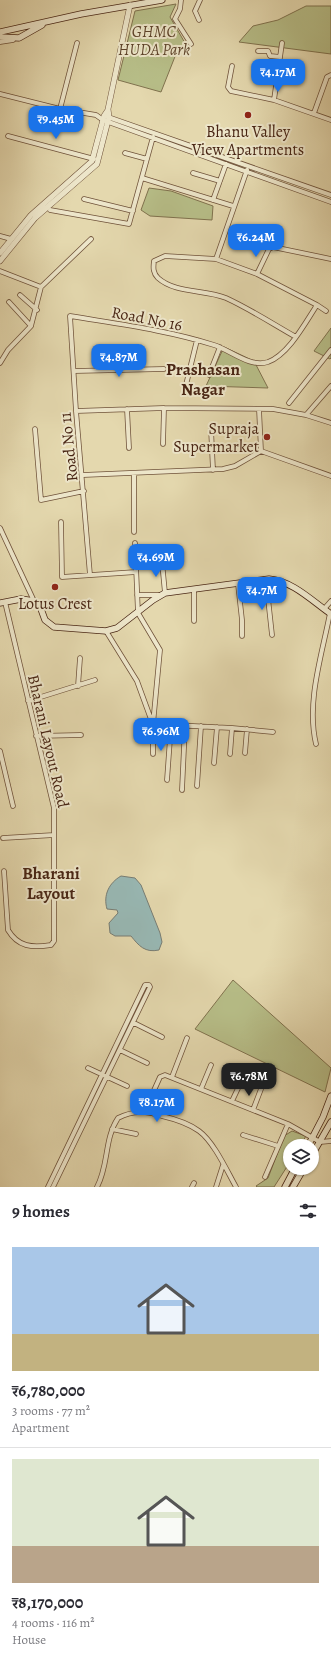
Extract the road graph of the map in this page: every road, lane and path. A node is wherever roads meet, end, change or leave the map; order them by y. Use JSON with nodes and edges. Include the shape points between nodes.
{"nodes":[{"id":1,"x":162,"y":0,"type":"edge"},
{"id":2,"x":181,"y":0,"type":"edge"},
{"id":3,"x":200,"y":0,"type":"edge"},
{"id":4,"x":130,"y":5,"type":"junction"},
{"id":5,"x":198,"y":20,"type":"dead end"},
{"id":6,"x":44,"y":23,"type":"junction"},
{"id":7,"x":0,"y":32,"type":"edge"},
{"id":8,"x":0,"y":37,"type":"edge"},
{"id":9,"x":19,"y":38,"type":"junction"},
{"id":10,"x":0,"y":42,"type":"edge"},
{"id":11,"x":77,"y":43,"type":"dead end"},
{"id":12,"x":282,"y":43,"type":"dead end"},
{"id":13,"x":191,"y":44,"type":"dead end"},
{"id":14,"x":258,"y":51,"type":"dead end"},
{"id":15,"x":280,"y":57,"type":"junction"},
{"id":16,"x":232,"y":66,"type":"dead end"},
{"id":17,"x":331,"y":75,"type":"edge"},
{"id":18,"x":0,"y":94,"type":"edge"},
{"id":19,"x":274,"y":100,"type":"junction"},
{"id":20,"x":60,"y":109,"type":"junction"},
{"id":21,"x":314,"y":113,"type":"junction"},
{"id":22,"x":106,"y":119,"type":"junction"},
{"id":23,"x":331,"y":120,"type":"edge"},
{"id":24,"x":154,"y":133,"type":"junction"},
{"id":25,"x":8,"y":136,"type":"dead end"},
{"id":26,"x":153,"y":138,"type":"junction"},
{"id":27,"x":125,"y":154,"type":"dead end"},
{"id":28,"x":147,"y":159,"type":"junction"},
{"id":29,"x":96,"y":160,"type":"junction"},
{"id":30,"x":226,"y":164,"type":"junction"},
{"id":31,"x":248,"y":166,"type":"junction"},
{"id":32,"x":246,"y":171,"type":"junction"},
{"id":33,"x":194,"y":172,"type":"dead end"},
{"id":34,"x":142,"y":178,"type":"junction"},
{"id":35,"x":220,"y":181,"type":"junction"},
{"id":36,"x":331,"y":194,"type":"edge"},
{"id":37,"x":84,"y":200,"type":"dead end"},
{"id":38,"x":213,"y":200,"type":"junction"},
{"id":39,"x":331,"y":202,"type":"edge"},
{"id":40,"x":233,"y":206,"type":"junction"},
{"id":41,"x":50,"y":210,"type":"dead end"},
{"id":42,"x":133,"y":211,"type":"junction"},
{"id":43,"x":0,"y":236,"type":"edge"},
{"id":44,"x":11,"y":239,"type":"junction"},
{"id":45,"x":91,"y":239,"type":"dead end"},
{"id":46,"x":0,"y":253,"type":"edge"},
{"id":47,"x":216,"y":259,"type":"junction"},
{"id":48,"x":331,"y":259,"type":"edge"},
{"id":49,"x":0,"y":261,"type":"edge"},
{"id":50,"x":0,"y":270,"type":"edge"},
{"id":51,"x":257,"y":274,"type":"junction"},
{"id":52,"x":41,"y":287,"type":"junction"},
{"id":53,"x":20,"y":295,"type":"dead end"},
{"id":54,"x":9,"y":302,"type":"dead end"},
{"id":55,"x":317,"y":305,"type":"junction"},
{"id":56,"x":37,"y":310,"type":"junction"},
{"id":57,"x":326,"y":312,"type":"dead end"},
{"id":58,"x":70,"y":316,"type":"joint"},
{"id":59,"x":31,"y":326,"type":"junction"},
{"id":60,"x":296,"y":337,"type":"junction"},
{"id":61,"x":197,"y":340,"type":"junction"},
{"id":62,"x":220,"y":347,"type":"junction"},
{"id":63,"x":331,"y":350,"type":"edge"},
{"id":64,"x":0,"y":363,"type":"edge"},
{"id":65,"x":164,"y":369,"type":"dead end"},
{"id":66,"x":74,"y":371,"type":"junction"},
{"id":67,"x":209,"y":374,"type":"dead end"},
{"id":68,"x":331,"y":386,"type":"edge"},
{"id":69,"x":184,"y":394,"type":"dead end"},
{"id":70,"x":289,"y":403,"type":"dead end"},
{"id":71,"x":164,"y":408,"type":"junction"},
{"id":72,"x":127,"y":409,"type":"junction"},
{"id":73,"x":259,"y":409,"type":"junction"},
{"id":74,"x":76,"y":411,"type":"junction"},
{"id":75,"x":306,"y":415,"type":"junction"},
{"id":76,"x":331,"y":423,"type":"edge"},
{"id":77,"x":35,"y":429,"type":"dead end"},
{"id":78,"x":211,"y":429,"type":"dead end"},
{"id":79,"x":164,"y":444,"type":"dead end"},
{"id":80,"x":129,"y":448,"type":"dead end"},
{"id":81,"x":261,"y":452,"type":"junction"},
{"id":82,"x":213,"y":470,"type":"junction"},
{"id":83,"x":134,"y":474,"type":"junction"},
{"id":84,"x":83,"y":475,"type":"junction"},
{"id":85,"x":331,"y":476,"type":"edge"},
{"id":86,"x":84,"y":491,"type":"junction"},
{"id":87,"x":61,"y":522,"type":"dead end"},
{"id":88,"x":0,"y":528,"type":"edge"},
{"id":89,"x":134,"y":532,"type":"dead end"},
{"id":90,"x":135,"y":543,"type":"dead end"},
{"id":91,"x":162,"y":562,"type":"dead end"},
{"id":92,"x":136,"y":572,"type":"junction"},
{"id":93,"x":90,"y":574,"type":"junction"},
{"id":94,"x":266,"y":580,"type":"junction"},
{"id":95,"x":238,"y":584,"type":"junction"},
{"id":96,"x":194,"y":590,"type":"junction"},
{"id":97,"x":163,"y":594,"type":"junction"},
{"id":98,"x":137,"y":595,"type":"junction"},
{"id":99,"x":34,"y":601,"type":"junction"},
{"id":100,"x":331,"y":601,"type":"edge"},
{"id":101,"x":2,"y":602,"type":"edge"},
{"id":102,"x":324,"y":609,"type":"junction"},
{"id":103,"x":138,"y":612,"type":"junction"},
{"id":104,"x":331,"y":614,"type":"edge"},
{"id":105,"x":194,"y":621,"type":"dead end"},
{"id":106,"x":106,"y":631,"type":"junction"},
{"id":107,"x":272,"y":635,"type":"dead end"},
{"id":108,"x":242,"y":636,"type":"dead end"},
{"id":109,"x":80,"y":658,"type":"dead end"},
{"id":110,"x":95,"y":680,"type":"dead end"},
{"id":111,"x":78,"y":686,"type":"junction"},
{"id":112,"x":28,"y":701,"type":"junction"},
{"id":113,"x":153,"y":724,"type":"junction"},
{"id":114,"x":171,"y":725,"type":"junction"},
{"id":115,"x":185,"y":726,"type":"junction"},
{"id":116,"x":201,"y":726,"type":"junction"},
{"id":117,"x":217,"y":727,"type":"junction"},
{"id":118,"x":232,"y":728,"type":"junction"},
{"id":119,"x":247,"y":729,"type":"junction"},
{"id":120,"x":272,"y":732,"type":"dead end"},
{"id":121,"x":80,"y":735,"type":"dead end"},
{"id":122,"x":36,"y":736,"type":"junction"},
{"id":123,"x":316,"y":744,"type":"dead end"},
{"id":124,"x":0,"y":751,"type":"edge"},
{"id":125,"x":245,"y":753,"type":"dead end"},
{"id":126,"x":153,"y":754,"type":"dead end"},
{"id":127,"x":230,"y":754,"type":"dead end"},
{"id":128,"x":214,"y":763,"type":"dead end"},
{"id":129,"x":167,"y":780,"type":"dead end"},
{"id":130,"x":197,"y":786,"type":"dead end"},
{"id":131,"x":182,"y":790,"type":"dead end"},
{"id":132,"x":13,"y":806,"type":"dead end"},
{"id":133,"x":54,"y":835,"type":"junction"},
{"id":134,"x":3,"y":838,"type":"dead end"},
{"id":135,"x":4,"y":871,"type":"dead end"},
{"id":136,"x":134,"y":1023,"type":"junction"},
{"id":137,"x":162,"y":1037,"type":"dead end"},
{"id":138,"x":187,"y":1038,"type":"dead end"},
{"id":139,"x":120,"y":1050,"type":"junction"},
{"id":140,"x":147,"y":1063,"type":"dead end"},
{"id":141,"x":211,"y":1065,"type":"dead end"},
{"id":142,"x":88,"y":1068,"type":"dead end"},
{"id":143,"x":103,"y":1075,"type":"junction"},
{"id":144,"x":107,"y":1077,"type":"junction"},
{"id":145,"x":172,"y":1077,"type":"junction"},
{"id":146,"x":241,"y":1082,"type":"dead end"},
{"id":147,"x":127,"y":1086,"type":"dead end"},
{"id":148,"x":201,"y":1089,"type":"junction"},
{"id":149,"x":261,"y":1089,"type":"dead end"},
{"id":150,"x":151,"y":1096,"type":"dead end"},
{"id":151,"x":331,"y":1096,"type":"edge"},
{"id":152,"x":232,"y":1101,"type":"junction"},
{"id":153,"x":253,"y":1110,"type":"junction"},
{"id":154,"x":331,"y":1122,"type":"edge"},
{"id":155,"x":288,"y":1124,"type":"junction"},
{"id":156,"x":112,"y":1129,"type":"junction"},
{"id":157,"x":136,"y":1134,"type":"dead end"},
{"id":158,"x":243,"y":1135,"type":"dead end"},
{"id":159,"x":313,"y":1138,"type":"junction"},
{"id":160,"x":331,"y":1141,"type":"edge"},
{"id":161,"x":320,"y":1142,"type":"junction"},
{"id":162,"x":278,"y":1146,"type":"junction"},
{"id":163,"x":223,"y":1165,"type":"junction"},
{"id":164,"x":291,"y":1175,"type":"edge"},
{"id":165,"x":300,"y":1175,"type":"edge"},
{"id":166,"x":265,"y":1177,"type":"dead end"},
{"id":167,"x":48,"y":1187,"type":"edge"},
{"id":168,"x":53,"y":1187,"type":"edge"},
{"id":169,"x":97,"y":1187,"type":"edge"},
{"id":170,"x":216,"y":1187,"type":"edge"},
{"id":171,"x":236,"y":1187,"type":"edge"},
{"id":172,"x":285,"y":1187,"type":"edge"},
{"id":173,"x":293,"y":1187,"type":"edge"}],
"edges":[{"from":1,"to":4,"type":"main road"},
{"from":2,"to":13,"type":"street","via":[[175,19]]},
{"from":3,"to":5,"type":"street","via":[[195,11]]},
{"from":4,"to":6,"type":"main road"},
{"from":4,"to":22,"type":"street"},
{"from":6,"to":7,"type":"main road"},
{"from":6,"to":9,"type":"main road"},
{"from":8,"to":9,"type":"main road"},
{"from":9,"to":10,"type":"street"},
{"from":11,"to":20,"type":"street"},
{"from":12,"to":15,"type":"street"},
{"from":14,"to":15,"type":"street","via":[[268,51],[270,56]]},
{"from":15,"to":19,"type":"street"},
{"from":16,"to":19,"type":"street","via":[[229,89]]},
{"from":17,"to":21,"type":"street","via":[[327,77]]},
{"from":18,"to":20,"type":"street"},
{"from":19,"to":21,"type":"street"},
{"from":20,"to":22,"type":"street"},
{"from":21,"to":23,"type":"street"},
{"from":22,"to":24,"type":"street"},
{"from":22,"to":26,"type":"street"},
{"from":22,"to":29,"type":"street"},
{"from":24,"to":26,"type":"street"},
{"from":24,"to":31,"type":"street"},
{"from":25,"to":29,"type":"street"},
{"from":26,"to":28,"type":"street"},
{"from":26,"to":30,"type":"street"},
{"from":27,"to":28,"type":"street"},
{"from":28,"to":34,"type":"street"},
{"from":29,"to":44,"type":"street","via":[[31,215]]},
{"from":29,"to":49,"type":"street","via":[[35,218]]},
{"from":30,"to":32,"type":"street"},
{"from":30,"to":35,"type":"street"},
{"from":31,"to":32,"type":"street"},
{"from":31,"to":36,"type":"street"},
{"from":32,"to":39,"type":"street"},
{"from":32,"to":40,"type":"street"},
{"from":33,"to":35,"type":"street"},
{"from":34,"to":38,"type":"street"},
{"from":34,"to":42,"type":"street"},
{"from":35,"to":38,"type":"street"},
{"from":37,"to":42,"type":"street"},
{"from":38,"to":40,"type":"street"},
{"from":40,"to":47,"type":"street"},
{"from":41,"to":42,"type":"street","via":[[125,224],[130,223]]},
{"from":43,"to":44,"type":"street"},
{"from":44,"to":46,"type":"street"},
{"from":45,"to":52,"type":"street"},
{"from":47,"to":51,"type":"street"},
{"from":47,"to":60,"type":"street","via":[[165,256],[154,261],[154,272],[158,278],[178,288],[225,298]]},
{"from":48,"to":51,"type":"street","via":[[273,247],[269,249]]},
{"from":50,"to":52,"type":"street"},
{"from":51,"to":55,"type":"street"},
{"from":52,"to":56,"type":"street"},
{"from":53,"to":56,"type":"street"},
{"from":54,"to":59,"type":"street"},
{"from":55,"to":57,"type":"street"},
{"from":55,"to":60,"type":"street","name":"Road No 16"},
{"from":56,"to":59,"type":"street"},
{"from":58,"to":61,"type":"street","name":"Road No 16"},
{"from":58,"to":66,"type":"street","name":"Road No 11"},
{"from":59,"to":64,"type":"street","via":[[8,350]]},
{"from":60,"to":62,"type":"street","name":"Road No 16","via":[[273,359],[260,364]]},
{"from":61,"to":62,"type":"street","name":"Road No 16"},
{"from":61,"to":69,"type":"street"},
{"from":62,"to":67,"type":"street"},
{"from":63,"to":70,"type":"street"},
{"from":65,"to":66,"type":"street"},
{"from":66,"to":74,"type":"street","name":"Road No 11"},
{"from":68,"to":75,"type":"street"},
{"from":71,"to":72,"type":"street"},
{"from":71,"to":73,"type":"street"},
{"from":71,"to":79,"type":"street"},
{"from":72,"to":74,"type":"street"},
{"from":72,"to":80,"type":"street"},
{"from":73,"to":75,"type":"street"},
{"from":73,"to":81,"type":"street"},
{"from":74,"to":84,"type":"street","name":"Road No 11"},
{"from":75,"to":76,"type":"street"},
{"from":77,"to":86,"type":"street","via":[[40,500]]},
{"from":78,"to":82,"type":"street"},
{"from":81,"to":82,"type":"street","via":[[235,466]]},
{"from":81,"to":85,"type":"street"},
{"from":82,"to":83,"type":"street"},
{"from":83,"to":84,"type":"street"},
{"from":83,"to":89,"type":"street"},
{"from":84,"to":86,"type":"street","name":"Road No 11"},
{"from":86,"to":93,"type":"street","name":"Road No 11"},
{"from":87,"to":93,"type":"street","via":[[62,577]]},
{"from":88,"to":99,"type":"street"},
{"from":90,"to":92,"type":"street"},
{"from":91,"to":97,"type":"street"},
{"from":92,"to":93,"type":"street"},
{"from":92,"to":98,"type":"street"},
{"from":94,"to":95,"type":"main road"},
{"from":94,"to":102,"type":"main road","via":[[280,580]]},
{"from":94,"to":107,"type":"street"},
{"from":95,"to":96,"type":"main road"},
{"from":95,"to":108,"type":"street"},
{"from":96,"to":97,"type":"main road"},
{"from":96,"to":105,"type":"street"},
{"from":97,"to":98,"type":"street"},
{"from":97,"to":103,"type":"main road"},
{"from":98,"to":103,"type":"street"},
{"from":99,"to":101,"type":"main road","via":[[21,599]]},
{"from":99,"to":106,"type":"main road","via":[[41,609],[45,620],[54,627]]},
{"from":100,"to":102,"type":"street"},
{"from":101,"to":112,"type":"street","name":"Bharani Layout Road"},
{"from":102,"to":104,"type":"main road"},
{"from":103,"to":106,"type":"main road","via":[[117,628]]},
{"from":103,"to":113,"type":"street","via":[[160,650]]},
{"from":104,"to":123,"type":"street","via":[[313,709],[312,723]]},
{"from":106,"to":113,"type":"street","via":[[137,682]]},
{"from":109,"to":111,"type":"street"},
{"from":110,"to":111,"type":"street"},
{"from":111,"to":112,"type":"street"},
{"from":112,"to":122,"type":"street","name":"Bharani Layout Road"},
{"from":113,"to":114,"type":"street"},
{"from":113,"to":126,"type":"street"},
{"from":114,"to":115,"type":"street"},
{"from":114,"to":129,"type":"street"},
{"from":115,"to":116,"type":"street"},
{"from":115,"to":131,"type":"street"},
{"from":116,"to":117,"type":"street"},
{"from":116,"to":130,"type":"street"},
{"from":117,"to":118,"type":"street"},
{"from":117,"to":128,"type":"street"},
{"from":118,"to":119,"type":"street"},
{"from":118,"to":127,"type":"street"},
{"from":119,"to":120,"type":"street"},
{"from":119,"to":125,"type":"street"},
{"from":121,"to":122,"type":"street"},
{"from":122,"to":133,"type":"street","name":"Bharani Layout Road","via":[[54,808]]},
{"from":124,"to":132,"type":"street"},
{"from":133,"to":134,"type":"street"},
{"from":133,"to":135,"type":"street","name":"Bharani Layout Road","via":[[54,941],[51,945],[36,948],[20,944],[13,938],[8,930]]},
{"from":136,"to":137,"type":"street"},
{"from":136,"to":139,"type":"street"},
{"from":136,"to":143,"type":"street","via":[[150,987],[149,984],[145,985]]},
{"from":138,"to":145,"type":"street"},
{"from":139,"to":140,"type":"street"},
{"from":139,"to":144,"type":"street"},
{"from":141,"to":148,"type":"street"},
{"from":142,"to":143,"type":"street"},
{"from":143,"to":144,"type":"street"},
{"from":143,"to":167,"type":"street"},
{"from":144,"to":147,"type":"street"},
{"from":144,"to":168,"type":"street"},
{"from":145,"to":148,"type":"street"},
{"from":145,"to":150,"type":"street","via":[[161,1076]]},
{"from":146,"to":152,"type":"street"},
{"from":148,"to":152,"type":"street"},
{"from":149,"to":153,"type":"street"},
{"from":151,"to":159,"type":"main road"},
{"from":152,"to":153,"type":"street"},
{"from":153,"to":155,"type":"street"},
{"from":154,"to":161,"type":"main road"},
{"from":155,"to":159,"type":"street"},
{"from":155,"to":162,"type":"street"},
{"from":156,"to":157,"type":"street"},
{"from":156,"to":163,"type":"street","via":[[118,1118],[136,1111],[178,1120],[200,1132]]},
{"from":156,"to":169,"type":"street","via":[[107,1142],[103,1175]]},
{"from":158,"to":162,"type":"street"},
{"from":159,"to":161,"type":"street"},
{"from":160,"to":161,"type":"street"},
{"from":162,"to":166,"type":"street"},
{"from":163,"to":170,"type":"street"},
{"from":163,"to":171,"type":"street"},
{"from":164,"to":172,"type":"main road"},
{"from":165,"to":173,"type":"main road"}]}
